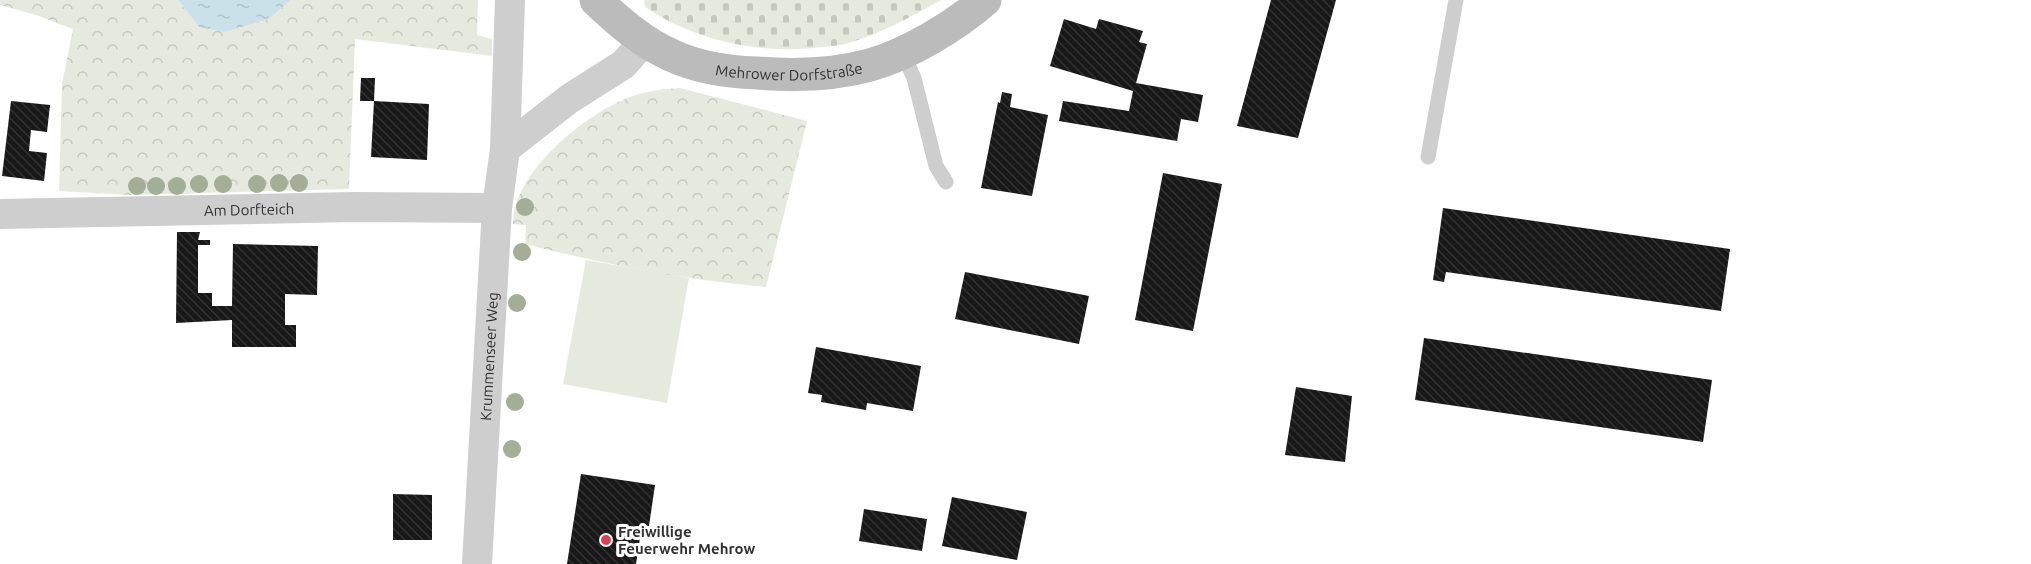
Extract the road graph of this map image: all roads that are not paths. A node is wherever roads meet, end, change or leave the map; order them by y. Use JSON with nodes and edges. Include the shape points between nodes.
{"nodes":[{"id":1,"x":510,"y":0,"type":"edge"},
{"id":2,"x":596,"y":0,"type":"edge"},
{"id":3,"x":985,"y":0,"type":"edge"},
{"id":4,"x":1456,"y":0,"type":"edge"},
{"id":5,"x":644,"y":41,"type":"junction"},
{"id":6,"x":902,"y":52,"type":"junction"},
{"id":7,"x":505,"y":149,"type":"junction"},
{"id":8,"x":1428,"y":157,"type":"dead end"},
{"id":9,"x":946,"y":183,"type":"dead end"},
{"id":10,"x":497,"y":208,"type":"junction"},
{"id":11,"x":0,"y":214,"type":"edge"},
{"id":12,"x":477,"y":564,"type":"edge"}],
"edges":[{"from":1,"to":7,"type":"street","name":"Krummenseer Weg"},
{"from":2,"to":5,"type":"main road","name":"Mehrower Dorfstraße"},
{"from":3,"to":6,"type":"main road","name":"Mehrower Dorfstraße"},
{"from":4,"to":8,"type":"lane"},
{"from":5,"to":6,"type":"main road","name":"Mehrower Dorfstraße","via":[[674,57],[706,67],[785,75],[871,65]]},
{"from":5,"to":7,"type":"street","via":[[624,64],[569,99]]},
{"from":6,"to":9,"type":"lane","via":[[914,78],[936,166]]},
{"from":7,"to":10,"type":"street","name":"Krummenseer Weg"},
{"from":10,"to":11,"type":"street","name":"Am Dorfteich"},
{"from":10,"to":12,"type":"street","name":"Krummenseer Weg"}]}
